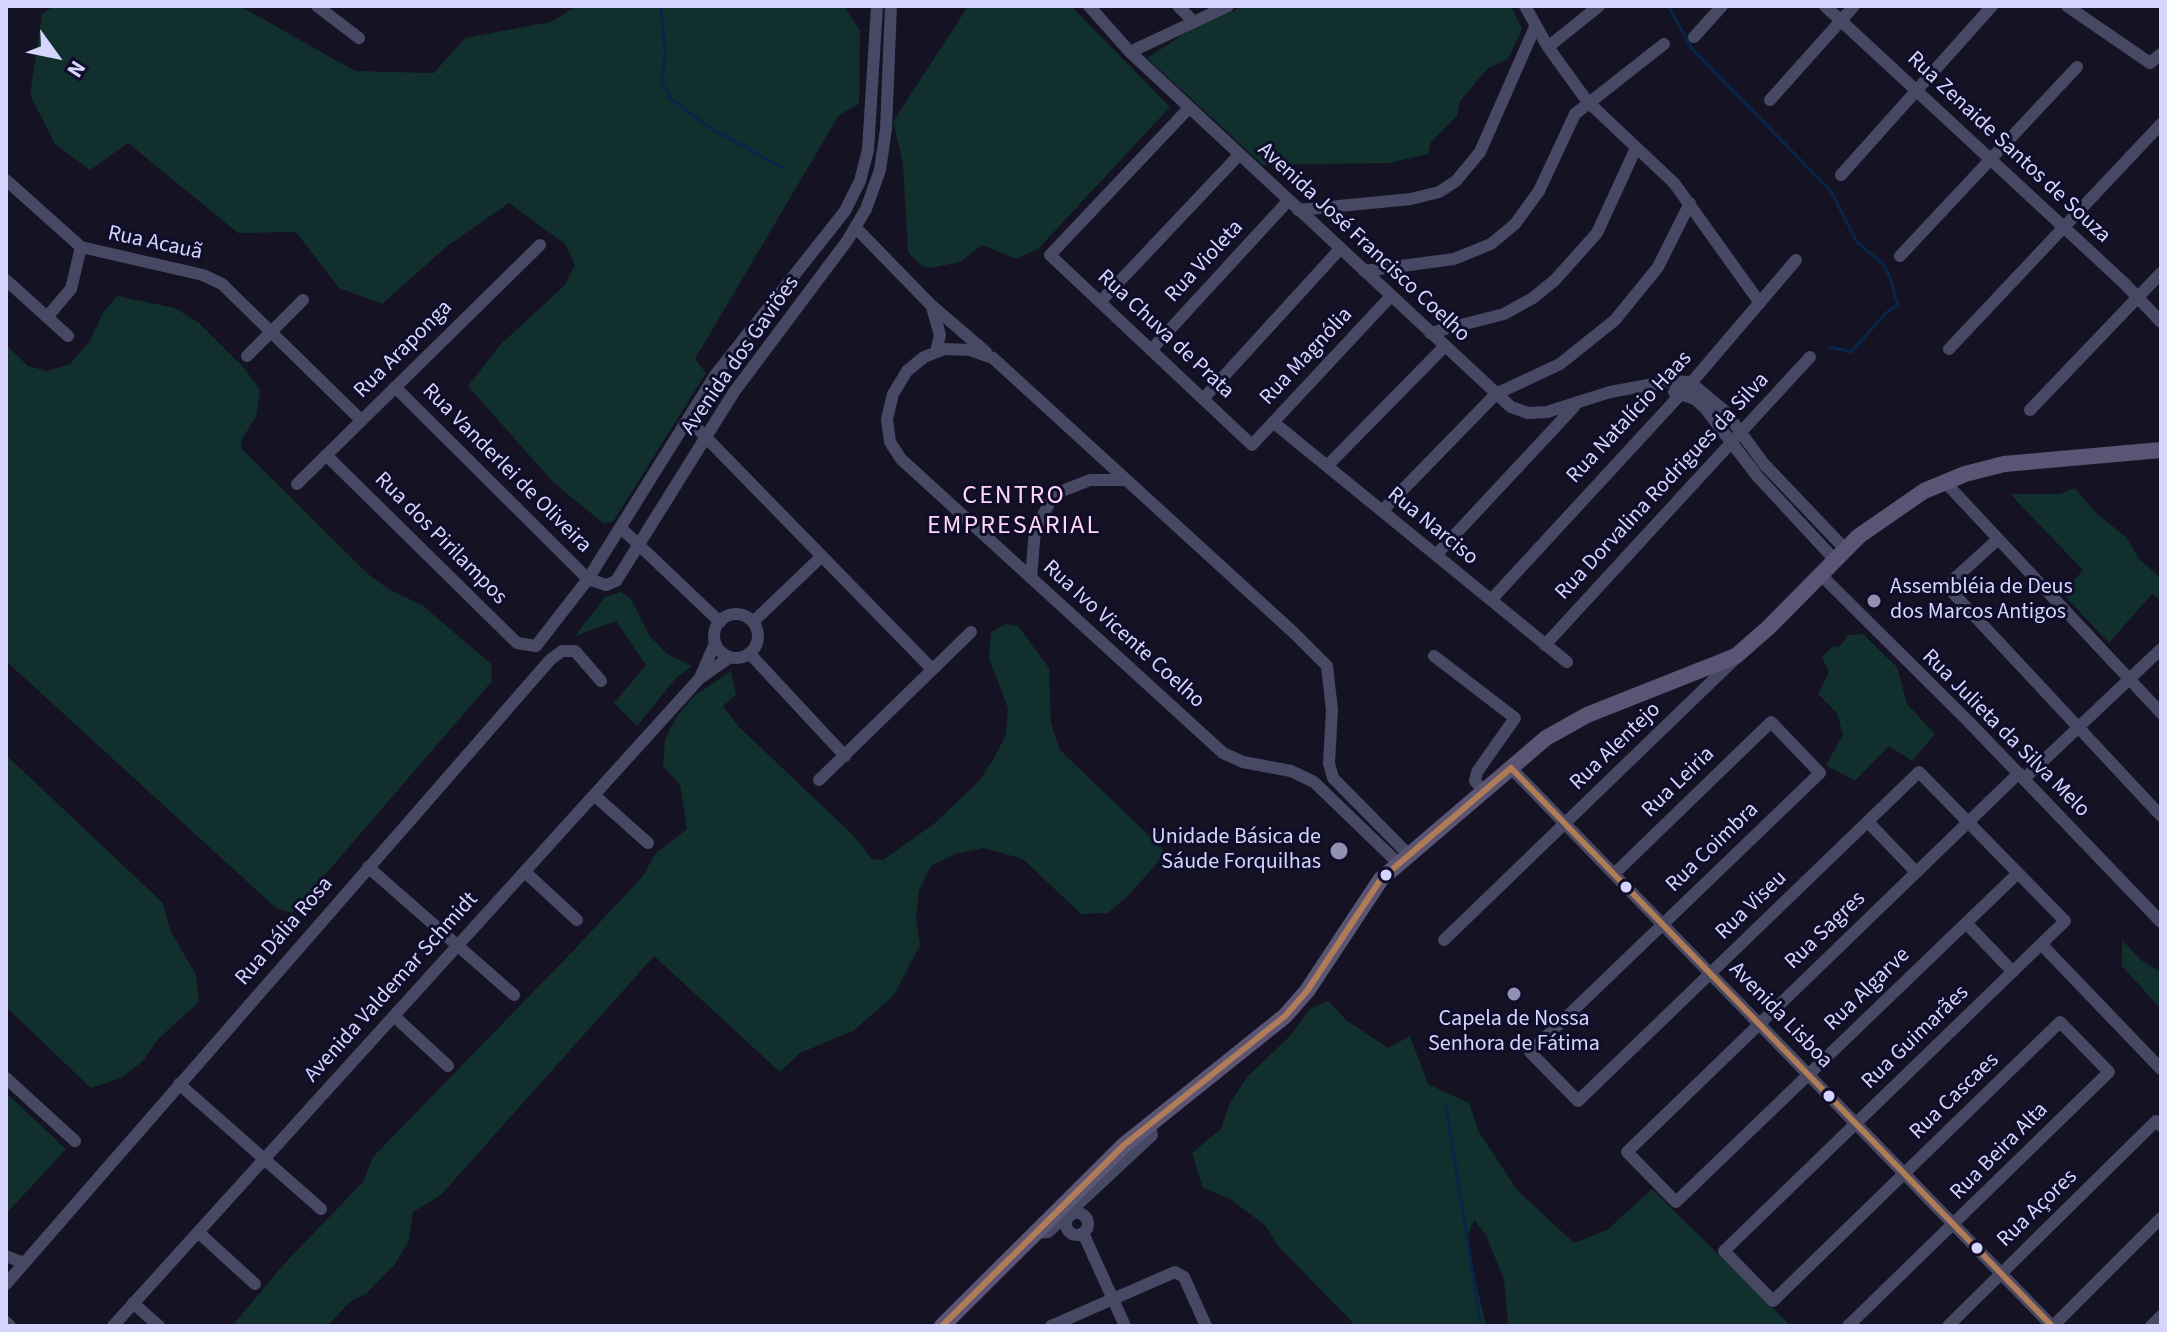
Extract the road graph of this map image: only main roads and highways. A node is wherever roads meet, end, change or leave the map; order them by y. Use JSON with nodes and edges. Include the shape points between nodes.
{"nodes":[{"id":1,"x":2161,"y":450,"type":"edge"},
{"id":2,"x":942,"y":1326,"type":"edge"}],
"edges":[{"from":1,"to":2,"type":"main road","via":[[2004,464],[1945,482],[1900,506],[1840,554],[1746,649],[1574,721],[1541,741],[1403,858],[1368,895],[1296,1005],[1149,1124]]}]}
